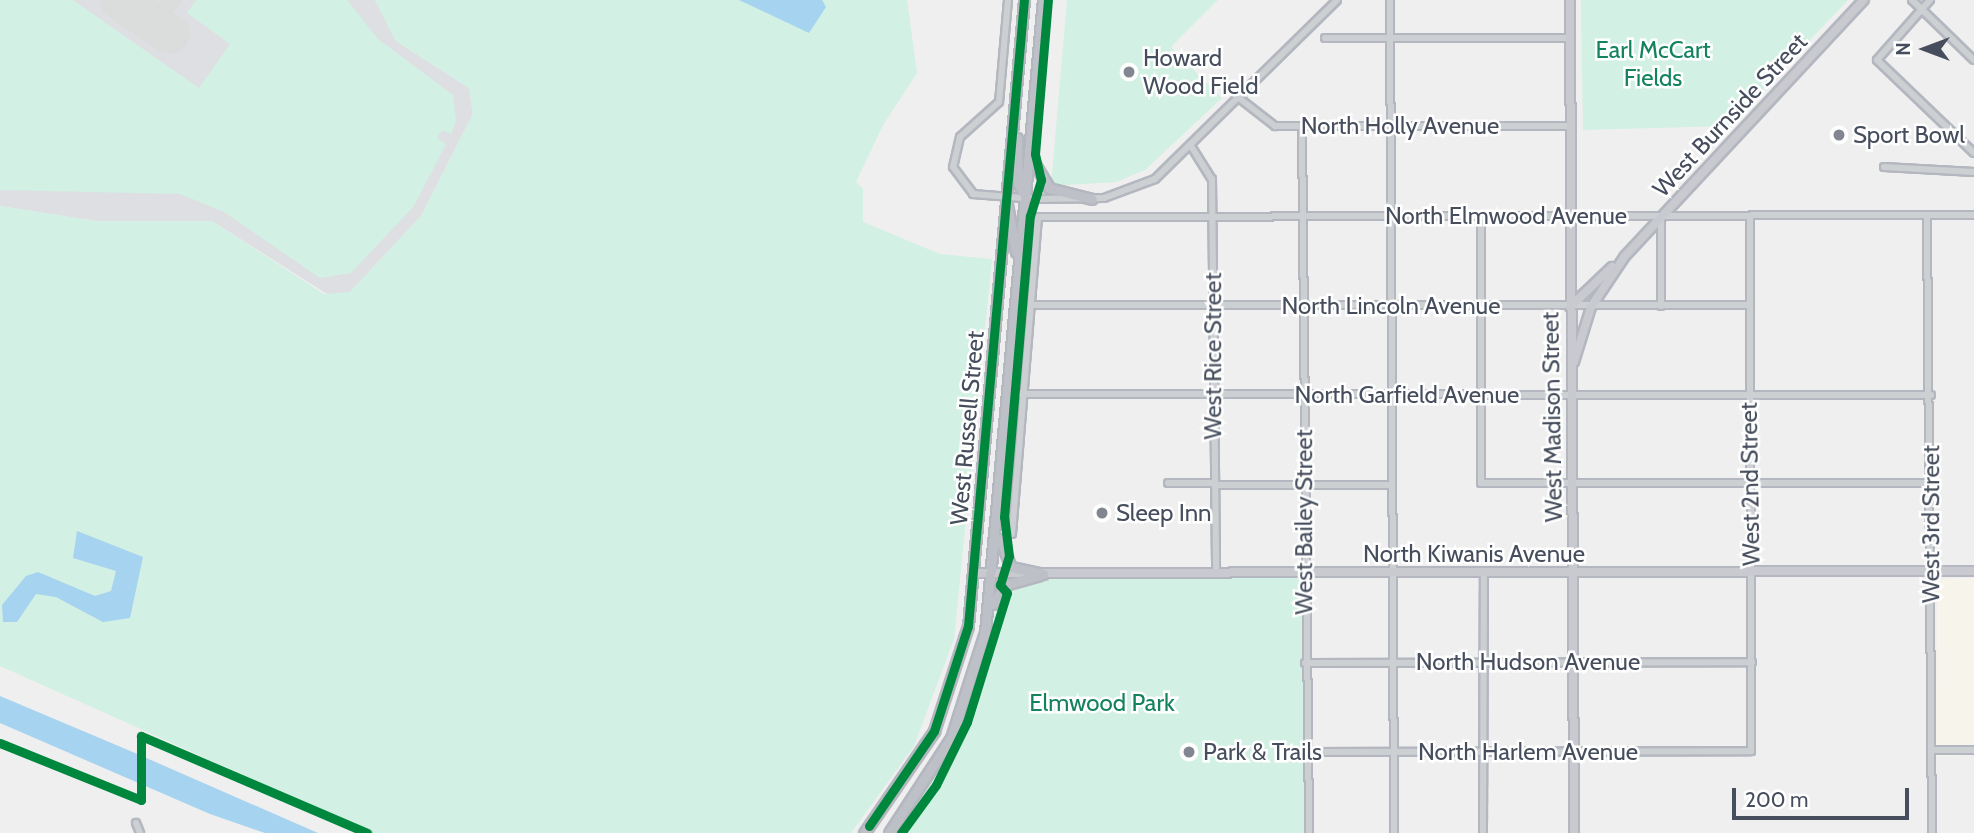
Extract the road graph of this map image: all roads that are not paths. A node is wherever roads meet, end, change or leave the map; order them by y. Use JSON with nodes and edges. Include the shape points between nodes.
{"nodes":[{"id":1,"x":1008,"y":0,"type":"edge"},
{"id":2,"x":1024,"y":0,"type":"edge"},
{"id":3,"x":1043,"y":0,"type":"edge"},
{"id":4,"x":1337,"y":0,"type":"edge"},
{"id":5,"x":1390,"y":0,"type":"edge"},
{"id":6,"x":1570,"y":0,"type":"edge"},
{"id":7,"x":1864,"y":0,"type":"edge"},
{"id":8,"x":1912,"y":0,"type":"edge"},
{"id":9,"x":1930,"y":0,"type":"edge"},
{"id":10,"x":1921,"y":9,"type":"junction"},
{"id":11,"x":1390,"y":37,"type":"junction"},
{"id":12,"x":1325,"y":38,"type":"dead end"},
{"id":13,"x":1570,"y":38,"type":"junction"},
{"id":14,"x":1974,"y":60,"type":"edge"},
{"id":15,"x":1239,"y":97,"type":"junction"},
{"id":16,"x":1015,"y":98,"type":"junction"},
{"id":17,"x":1032,"y":125,"type":"junction"},
{"id":18,"x":1391,"y":126,"type":"junction"},
{"id":19,"x":1571,"y":126,"type":"junction"},
{"id":20,"x":1302,"y":127,"type":"junction"},
{"id":21,"x":1191,"y":146,"type":"junction"},
{"id":22,"x":1974,"y":153,"type":"edge"},
{"id":23,"x":1884,"y":167,"type":"dead end"},
{"id":24,"x":1974,"y":172,"type":"edge"},
{"id":25,"x":1026,"y":198,"type":"junction"},
{"id":26,"x":1006,"y":199,"type":"junction"},
{"id":27,"x":1092,"y":199,"type":"junction"},
{"id":28,"x":1927,"y":215,"type":"junction"},
{"id":29,"x":1974,"y":215,"type":"edge"},
{"id":30,"x":1391,"y":216,"type":"junction"},
{"id":31,"x":1481,"y":216,"type":"junction"},
{"id":32,"x":1570,"y":216,"type":"junction"},
{"id":33,"x":1661,"y":216,"type":"junction"},
{"id":34,"x":1750,"y":216,"type":"junction"},
{"id":35,"x":1213,"y":217,"type":"junction"},
{"id":36,"x":1302,"y":217,"type":"junction"},
{"id":37,"x":1625,"y":256,"type":"junction"},
{"id":38,"x":1018,"y":286,"type":"junction"},
{"id":39,"x":1032,"y":305,"type":"junction"},
{"id":40,"x":1213,"y":305,"type":"junction"},
{"id":41,"x":1750,"y":305,"type":"junction"},
{"id":42,"x":1302,"y":306,"type":"junction"},
{"id":43,"x":1391,"y":306,"type":"junction"},
{"id":44,"x":1481,"y":306,"type":"junction"},
{"id":45,"x":1661,"y":306,"type":"junction"},
{"id":46,"x":1570,"y":307,"type":"junction"},
{"id":47,"x":1591,"y":307,"type":"junction"},
{"id":48,"x":1571,"y":381,"type":"junction"},
{"id":49,"x":1008,"y":394,"type":"junction"},
{"id":50,"x":1213,"y":394,"type":"junction"},
{"id":51,"x":1482,"y":394,"type":"junction"},
{"id":52,"x":1749,"y":394,"type":"junction"},
{"id":53,"x":1025,"y":395,"type":"junction"},
{"id":54,"x":1392,"y":395,"type":"junction"},
{"id":55,"x":1570,"y":395,"type":"junction"},
{"id":56,"x":1931,"y":395,"type":"junction"},
{"id":57,"x":1303,"y":396,"type":"junction"},
{"id":58,"x":1168,"y":483,"type":"dead end"},
{"id":59,"x":1751,"y":483,"type":"junction"},
{"id":60,"x":1931,"y":483,"type":"junction"},
{"id":61,"x":1214,"y":484,"type":"junction"},
{"id":62,"x":1572,"y":484,"type":"junction"},
{"id":63,"x":1304,"y":485,"type":"junction"},
{"id":64,"x":1392,"y":485,"type":"junction"},
{"id":65,"x":999,"y":502,"type":"junction"},
{"id":66,"x":1012,"y":534,"type":"dead end"},
{"id":67,"x":1974,"y":571,"type":"edge"},
{"id":68,"x":1752,"y":572,"type":"junction"},
{"id":69,"x":1931,"y":572,"type":"junction"},
{"id":70,"x":974,"y":573,"type":"junction"},
{"id":71,"x":1393,"y":573,"type":"junction"},
{"id":72,"x":1573,"y":573,"type":"junction"},
{"id":73,"x":993,"y":574,"type":"junction"},
{"id":74,"x":1043,"y":574,"type":"junction"},
{"id":75,"x":1216,"y":574,"type":"junction"},
{"id":76,"x":1305,"y":574,"type":"junction"},
{"id":77,"x":1483,"y":574,"type":"junction"},
{"id":78,"x":986,"y":626,"type":"junction"},
{"id":79,"x":1393,"y":662,"type":"junction"},
{"id":80,"x":1573,"y":662,"type":"junction"},
{"id":81,"x":1752,"y":662,"type":"junction"},
{"id":82,"x":1305,"y":663,"type":"junction"},
{"id":83,"x":1483,"y":663,"type":"junction"},
{"id":84,"x":1931,"y":750,"type":"junction"},
{"id":85,"x":1974,"y":750,"type":"edge"},
{"id":86,"x":1751,"y":751,"type":"joint"},
{"id":87,"x":1305,"y":752,"type":"junction"},
{"id":88,"x":1395,"y":752,"type":"junction"},
{"id":89,"x":1573,"y":752,"type":"junction"},
{"id":90,"x":1484,"y":753,"type":"junction"},
{"id":91,"x":136,"y":822,"type":"dead end"},
{"id":92,"x":140,"y":833,"type":"edge"},
{"id":93,"x":864,"y":833,"type":"edge"},
{"id":94,"x":889,"y":833,"type":"edge"},
{"id":95,"x":1309,"y":833,"type":"edge"},
{"id":96,"x":1394,"y":833,"type":"edge"},
{"id":97,"x":1483,"y":833,"type":"edge"},
{"id":98,"x":1574,"y":833,"type":"edge"},
{"id":99,"x":1932,"y":833,"type":"edge"}],
"edges":[{"from":1,"to":26,"type":"street","via":[[999,102],[960,137],[953,159],[965,189]]},
{"from":2,"to":16,"type":"highway","name":"West Russell Street"},
{"from":3,"to":17,"type":"highway","name":"West Russell Street"},
{"from":4,"to":15,"type":"street"},
{"from":5,"to":11,"type":"street"},
{"from":6,"to":13,"type":"main road","name":"West Madison Street"},
{"from":7,"to":33,"type":"main road","name":"West Burnside Street"},
{"from":8,"to":10,"type":"street"},
{"from":9,"to":10,"type":"street"},
{"from":10,"to":14,"type":"street"},
{"from":10,"to":22,"type":"street","via":[[1877,60]]},
{"from":11,"to":12,"type":"street"},
{"from":11,"to":13,"type":"street"},
{"from":11,"to":18,"type":"street"},
{"from":13,"to":19,"type":"main road","name":"West Madison Street"},
{"from":15,"to":20,"type":"street","name":"North Holly Avenue","via":[[1268,123]]},
{"from":15,"to":21,"type":"street"},
{"from":16,"to":25,"type":"highway","via":[[1018,183]]},
{"from":16,"to":26,"type":"highway","name":"West Russell Street"},
{"from":17,"to":25,"type":"highway","name":"West Russell Street"},
{"from":17,"to":27,"type":"highway","via":[[1040,182]]},
{"from":18,"to":19,"type":"street","name":"North Holly Avenue"},
{"from":18,"to":20,"type":"street","name":"North Holly Avenue"},
{"from":18,"to":30,"type":"street"},
{"from":19,"to":32,"type":"main road","name":"West Madison Street"},
{"from":20,"to":36,"type":"street","name":"West Bailey Street"},
{"from":21,"to":27,"type":"street","via":[[1145,184]]},
{"from":21,"to":35,"type":"street","name":"West Rice Street","via":[[1211,171]]},
{"from":23,"to":24,"type":"street"},
{"from":25,"to":26,"type":"street"},
{"from":25,"to":27,"type":"street"},
{"from":25,"to":38,"type":"highway","name":"West Russell Street"},
{"from":26,"to":38,"type":"highway","via":[[1014,216]]},
{"from":26,"to":70,"type":"highway","name":"West Russell Street"},
{"from":28,"to":29,"type":"street","name":"North Elmwood Avenue"},
{"from":28,"to":34,"type":"street","name":"North Elmwood Avenue"},
{"from":28,"to":56,"type":"street","name":"West 3rd Street"},
{"from":30,"to":31,"type":"street","name":"North Elmwood Avenue"},
{"from":30,"to":36,"type":"street","name":"North Elmwood Avenue"},
{"from":30,"to":43,"type":"street"},
{"from":31,"to":32,"type":"street","name":"North Elmwood Avenue"},
{"from":31,"to":44,"type":"street"},
{"from":32,"to":33,"type":"street","name":"North Elmwood Avenue"},
{"from":32,"to":46,"type":"main road","name":"West Madison Street"},
{"from":33,"to":34,"type":"street","name":"North Elmwood Avenue"},
{"from":33,"to":37,"type":"main road","name":"West Burnside Street"},
{"from":33,"to":45,"type":"street"},
{"from":34,"to":41,"type":"street","name":"West 2nd Street"},
{"from":35,"to":36,"type":"street","name":"North Elmwood Avenue"},
{"from":35,"to":39,"type":"street","name":"North Elmwood Avenue","via":[[1038,217]]},
{"from":35,"to":40,"type":"street","name":"West Rice Street"},
{"from":36,"to":42,"type":"street","name":"West Bailey Street"},
{"from":37,"to":46,"type":"main road","name":"West Burnside Street"},
{"from":37,"to":47,"type":"main road","name":"West Burnside Street"},
{"from":38,"to":49,"type":"highway","name":"West Russell Street"},
{"from":39,"to":40,"type":"street","name":"North Lincoln Avenue"},
{"from":39,"to":53,"type":"street"},
{"from":40,"to":42,"type":"street","name":"North Lincoln Avenue"},
{"from":40,"to":50,"type":"street","name":"West Rice Street"},
{"from":41,"to":45,"type":"street","name":"North Lincoln Avenue"},
{"from":41,"to":52,"type":"street","name":"West 2nd Street"},
{"from":42,"to":43,"type":"street","name":"North Lincoln Avenue"},
{"from":42,"to":57,"type":"street","name":"West Bailey Street"},
{"from":43,"to":44,"type":"street","name":"North Lincoln Avenue"},
{"from":43,"to":54,"type":"street"},
{"from":44,"to":46,"type":"street","name":"North Lincoln Avenue"},
{"from":44,"to":51,"type":"street"},
{"from":45,"to":47,"type":"street","name":"North Lincoln Avenue"},
{"from":46,"to":47,"type":"street","name":"North Lincoln Avenue"},
{"from":46,"to":48,"type":"main road","name":"West Madison Street"},
{"from":47,"to":48,"type":"main road","name":"West Burnside Street"},
{"from":48,"to":55,"type":"main road","name":"West Madison Street"},
{"from":49,"to":53,"type":"street","name":"North Garfield Avenue"},
{"from":49,"to":65,"type":"highway","name":"West Russell Street"},
{"from":50,"to":53,"type":"street","name":"North Garfield Avenue"},
{"from":50,"to":57,"type":"street","name":"North Garfield Avenue"},
{"from":50,"to":61,"type":"street","name":"West Rice Street"},
{"from":51,"to":54,"type":"street","name":"North Garfield Avenue"},
{"from":51,"to":55,"type":"street","name":"North Garfield Avenue"},
{"from":51,"to":62,"type":"street","via":[[1482,483]]},
{"from":52,"to":55,"type":"street","name":"North Garfield Avenue"},
{"from":52,"to":56,"type":"street","name":"North Garfield Avenue"},
{"from":52,"to":59,"type":"street","name":"West 2nd Street"},
{"from":53,"to":66,"type":"street"},
{"from":54,"to":57,"type":"street","name":"North Garfield Avenue"},
{"from":54,"to":64,"type":"street"},
{"from":55,"to":62,"type":"main road","name":"West Madison Street"},
{"from":56,"to":60,"type":"street","name":"West 3rd Street"},
{"from":57,"to":63,"type":"street","name":"West Bailey Street"},
{"from":58,"to":61,"type":"street"},
{"from":59,"to":60,"type":"street"},
{"from":59,"to":62,"type":"street"},
{"from":59,"to":68,"type":"street","name":"West 2nd Street"},
{"from":60,"to":69,"type":"street","name":"West 3rd Street"},
{"from":61,"to":63,"type":"street"},
{"from":61,"to":75,"type":"street","name":"West Rice Street"},
{"from":62,"to":72,"type":"main road","name":"West Madison Street"},
{"from":63,"to":64,"type":"street"},
{"from":63,"to":76,"type":"street","name":"West Bailey Street"},
{"from":64,"to":71,"type":"street"},
{"from":65,"to":73,"type":"highway","name":"West Russell Street"},
{"from":65,"to":74,"type":"highway","via":[[1003,559]]},
{"from":67,"to":69,"type":"main road","name":"North Kiwanis Avenue"},
{"from":68,"to":69,"type":"main road","name":"North Kiwanis Avenue"},
{"from":68,"to":72,"type":"main road","name":"North Kiwanis Avenue"},
{"from":68,"to":81,"type":"street","name":"West 2nd Street"},
{"from":69,"to":84,"type":"street","name":"West 3rd Street"},
{"from":70,"to":73,"type":"main road","name":"North Kiwanis Avenue"},
{"from":70,"to":93,"type":"highway","name":"West Russell Street","via":[[962,650],[942,712],[903,784]]},
{"from":71,"to":76,"type":"main road","name":"North Kiwanis Avenue"},
{"from":71,"to":77,"type":"main road","name":"North Kiwanis Avenue"},
{"from":71,"to":79,"type":"street"},
{"from":72,"to":77,"type":"main road","name":"North Kiwanis Avenue"},
{"from":72,"to":80,"type":"main road","name":"West Madison Street"},
{"from":73,"to":74,"type":"main road","name":"North Kiwanis Avenue"},
{"from":73,"to":78,"type":"highway","name":"West Russell Street"},
{"from":74,"to":75,"type":"main road","name":"North Kiwanis Avenue"},
{"from":74,"to":78,"type":"highway","via":[[1001,589]]},
{"from":75,"to":76,"type":"main road","name":"North Kiwanis Avenue"},
{"from":76,"to":82,"type":"street","name":"West Bailey Street"},
{"from":77,"to":83,"type":"street"},
{"from":78,"to":94,"type":"highway","name":"West Russell Street","via":[[951,738]]},
{"from":79,"to":82,"type":"street","name":"North Hudson Avenue"},
{"from":79,"to":83,"type":"street","name":"North Hudson Avenue"},
{"from":79,"to":88,"type":"street"},
{"from":80,"to":81,"type":"street","name":"North Hudson Avenue"},
{"from":80,"to":83,"type":"street","name":"North Hudson Avenue"},
{"from":80,"to":89,"type":"main road","name":"West Madison Street"},
{"from":81,"to":86,"type":"street","name":"West 2nd Street"},
{"from":82,"to":87,"type":"street","name":"West Bailey Street"},
{"from":83,"to":90,"type":"street"},
{"from":84,"to":85,"type":"street"},
{"from":84,"to":99,"type":"street","name":"West 3rd Street"},
{"from":86,"to":89,"type":"street","name":"North Harlem Avenue"},
{"from":87,"to":88,"type":"street","name":"North Harlem Avenue"},
{"from":87,"to":95,"type":"street","name":"West Bailey Street"},
{"from":88,"to":90,"type":"street","name":"North Harlem Avenue"},
{"from":88,"to":96,"type":"street"},
{"from":89,"to":90,"type":"street","name":"North Harlem Avenue"},
{"from":89,"to":98,"type":"main road","name":"West Madison Street"},
{"from":90,"to":97,"type":"street"},
{"from":91,"to":92,"type":"street"}]}
